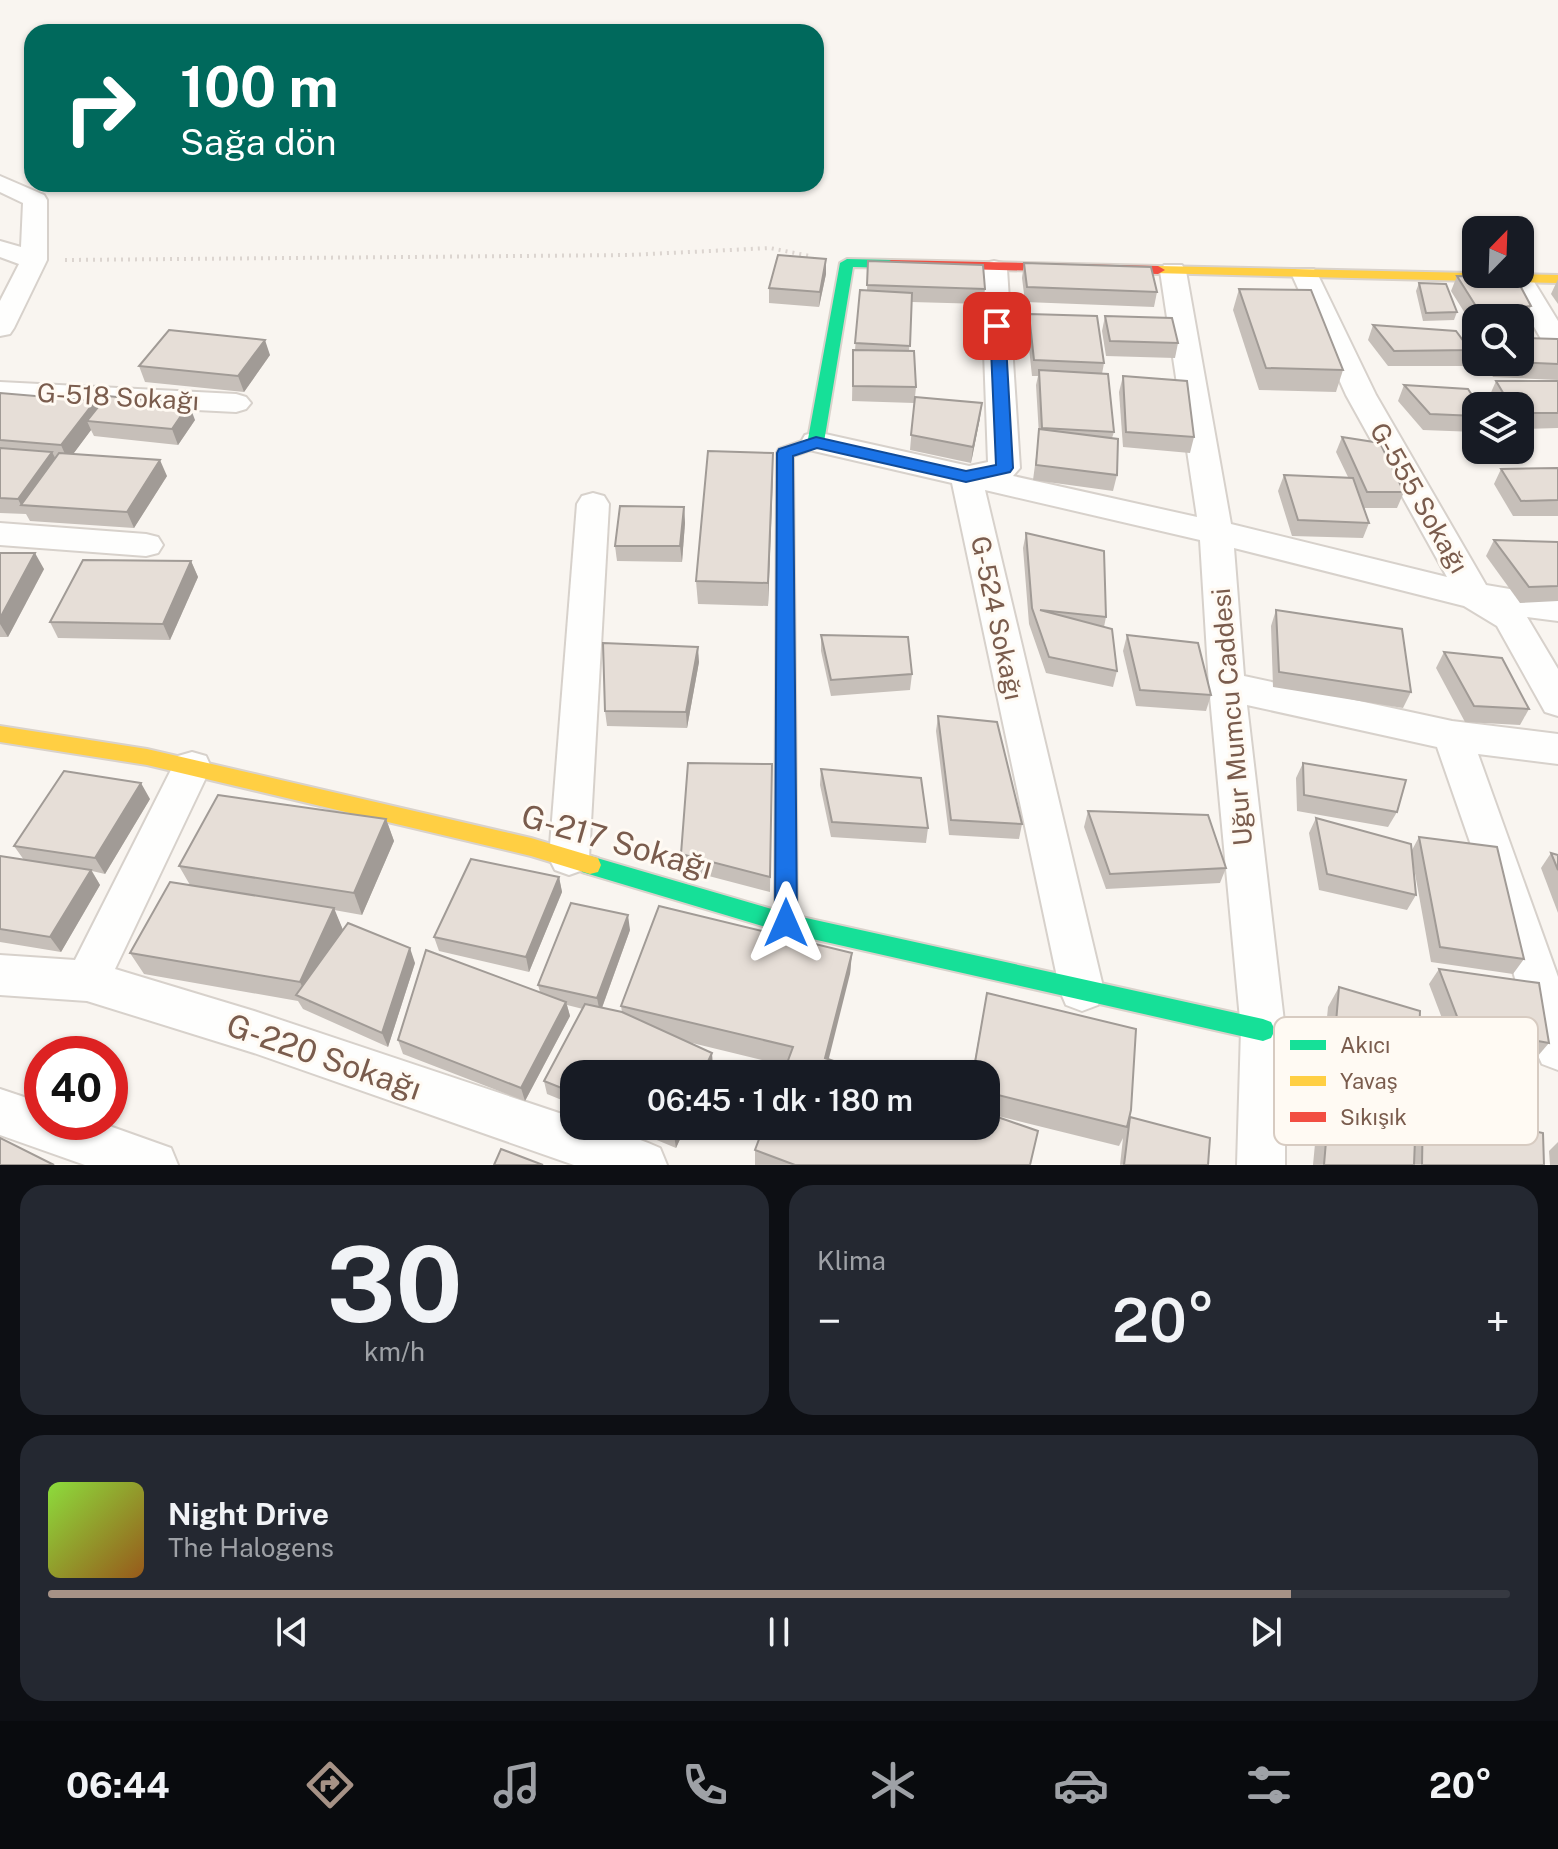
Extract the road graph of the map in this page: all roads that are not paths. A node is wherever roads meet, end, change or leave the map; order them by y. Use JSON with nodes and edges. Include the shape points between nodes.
{"nodes":[{"id":1,"x":0,"y":183,"type":"edge"},
{"id":2,"x":0,"y":249,"type":"edge"},
{"id":3,"x":34,"y":260,"type":"junction"},
{"id":4,"x":994,"y":269,"type":"junction"},
{"id":5,"x":1173,"y":271,"type":"junction"},
{"id":6,"x":1305,"y":275,"type":"junction"},
{"id":7,"x":1462,"y":277,"type":"edge"},
{"id":8,"x":1534,"y":278,"type":"edge"},
{"id":9,"x":1558,"y":279,"type":"edge"},
{"id":10,"x":1525,"y":288,"type":"edge"},
{"id":11,"x":0,"y":328,"type":"edge"},
{"id":12,"x":1558,"y":345,"type":"edge"},
{"id":13,"x":0,"y":391,"type":"edge"},
{"id":14,"x":236,"y":403,"type":"dead end"},
{"id":15,"x":816,"y":442,"type":"junction"},
{"id":16,"x":966,"y":477,"type":"junction"},
{"id":17,"x":593,"y":504,"type":"dead end"},
{"id":18,"x":1216,"y":532,"type":"junction"},
{"id":19,"x":0,"y":534,"type":"edge"},
{"id":20,"x":146,"y":545,"type":"dead end"},
{"id":21,"x":1475,"y":596,"type":"junction"},
{"id":22,"x":1558,"y":609,"type":"edge"},
{"id":23,"x":1227,"y":686,"type":"junction"},
{"id":24,"x":1558,"y":702,"type":"edge"},
{"id":25,"x":0,"y":734,"type":"edge"},
{"id":26,"x":1452,"y":736,"type":"junction"},
{"id":27,"x":1558,"y":749,"type":"edge"},
{"id":28,"x":192,"y":767,"type":"junction"},
{"id":29,"x":569,"y":858,"type":"junction"},
{"id":30,"x":786,"y":923,"type":"junction"},
{"id":31,"x":0,"y":975,"type":"edge"},
{"id":32,"x":87,"y":981,"type":"junction"},
{"id":33,"x":1082,"y":991,"type":"junction"},
{"id":34,"x":1263,"y":1030,"type":"junction"},
{"id":35,"x":1558,"y":1049,"type":"edge"},
{"id":36,"x":0,"y":1112,"type":"edge"},
{"id":37,"x":154,"y":1165,"type":"edge"},
{"id":38,"x":643,"y":1165,"type":"edge"},
{"id":39,"x":1261,"y":1165,"type":"edge"}],
"edges":[{"from":1,"to":3,"type":"street","via":[[35,200]]},
{"from":2,"to":3,"type":"street"},
{"from":3,"to":11,"type":"street"},
{"from":4,"to":5,"type":"street"},
{"from":4,"to":15,"type":"street","via":[[847,263]]},
{"from":4,"to":16,"type":"street","via":[[1004,468]]},
{"from":5,"to":6,"type":"street"},
{"from":5,"to":18,"type":"street","name":"Uğur Mumcu Caddesi"},
{"from":6,"to":7,"type":"street"},
{"from":6,"to":21,"type":"street","name":"G-555 Sokağı","via":[[1361,395]]},
{"from":8,"to":9,"type":"street"},
{"from":10,"to":12,"type":"street"},
{"from":13,"to":14,"type":"street","name":"G-518 Sokağı"},
{"from":15,"to":16,"type":"street"},
{"from":15,"to":30,"type":"street","via":[[785,453]]},
{"from":16,"to":18,"type":"street"},
{"from":16,"to":33,"type":"street","name":"G-524 Sokağı"},
{"from":17,"to":29,"type":"street"},
{"from":18,"to":21,"type":"street"},
{"from":18,"to":23,"type":"street","name":"Uğur Mumcu Caddesi"},
{"from":19,"to":20,"type":"street"},
{"from":21,"to":22,"type":"street"},
{"from":21,"to":24,"type":"street","name":"G-555 Sokağı","via":[[1510,617]]},
{"from":23,"to":26,"type":"street"},
{"from":23,"to":34,"type":"street","name":"Uğur Mumcu Caddesi"},
{"from":25,"to":28,"type":"street","name":"G-217 Sokağı"},
{"from":26,"to":27,"type":"street"},
{"from":26,"to":35,"type":"street"},
{"from":28,"to":29,"type":"street","name":"G-217 Sokağı"},
{"from":28,"to":32,"type":"street"},
{"from":29,"to":30,"type":"street","name":"G-217 Sokağı"},
{"from":30,"to":33,"type":"street","name":"G-217 Sokağı"},
{"from":31,"to":32,"type":"street","name":"G-220 Sokağı"},
{"from":32,"to":38,"type":"street","name":"G-220 Sokağı","via":[[254,1032]]},
{"from":33,"to":34,"type":"street","name":"G-217 Sokağı"},
{"from":34,"to":39,"type":"street","name":"Uğur Mumcu Caddesi"},
{"from":36,"to":37,"type":"street"}]}
